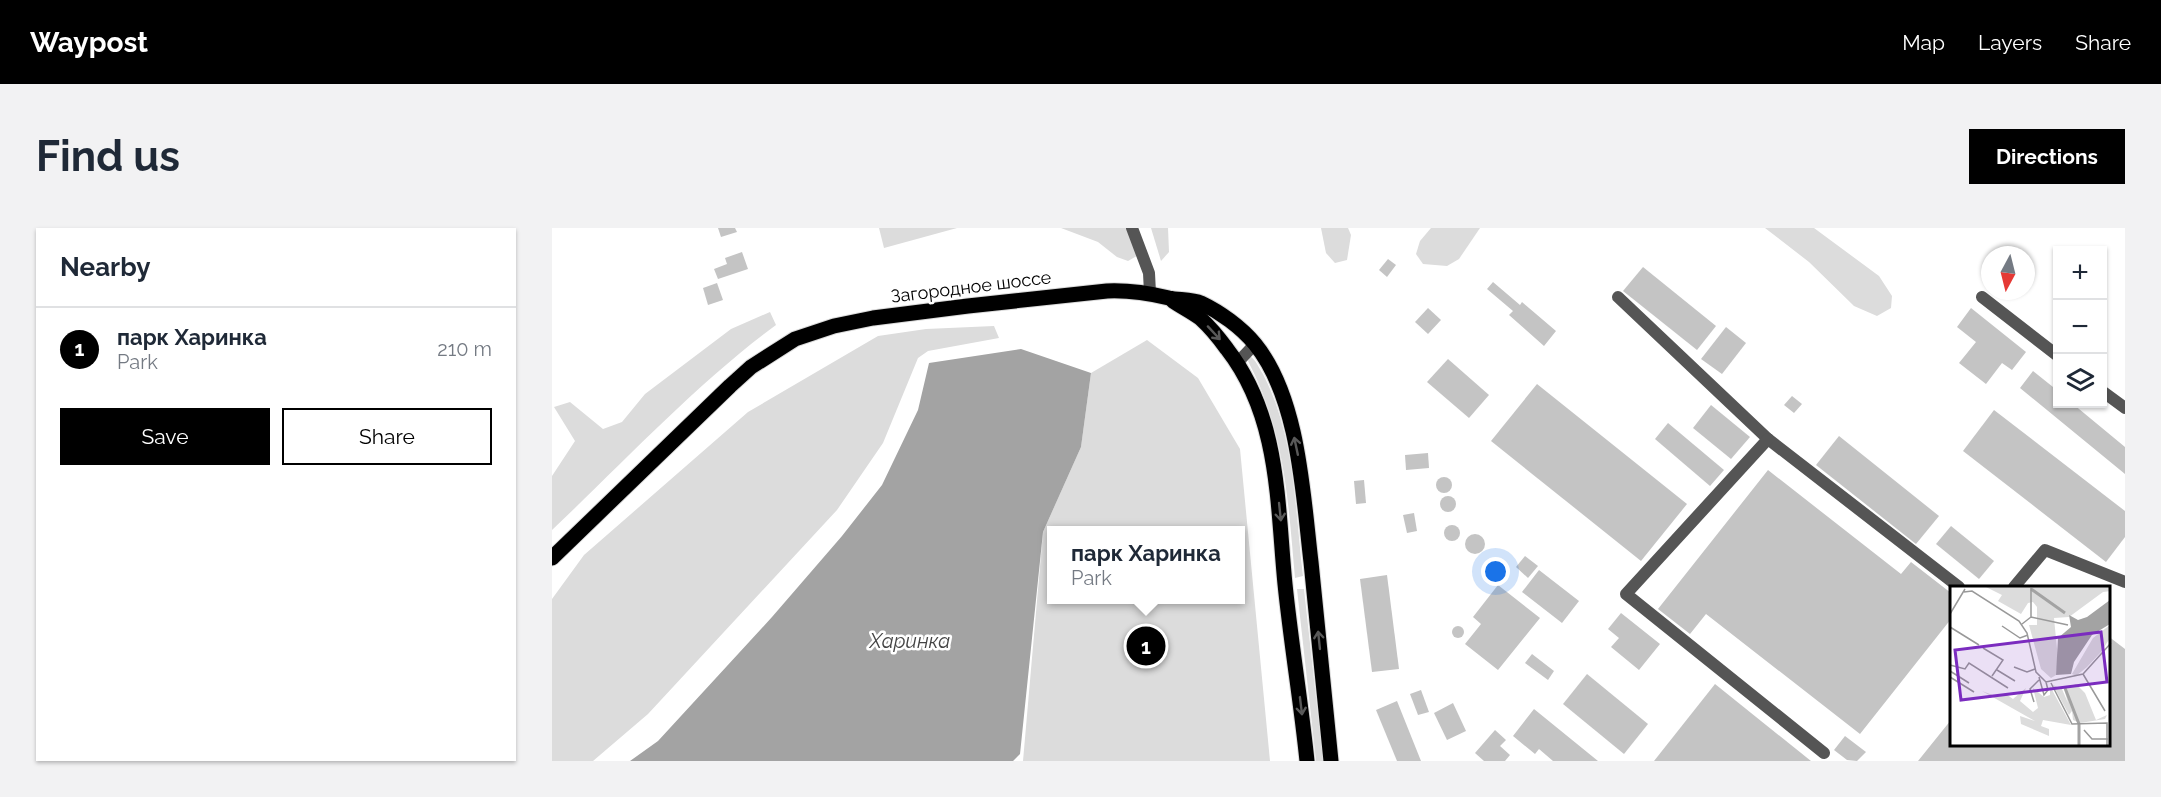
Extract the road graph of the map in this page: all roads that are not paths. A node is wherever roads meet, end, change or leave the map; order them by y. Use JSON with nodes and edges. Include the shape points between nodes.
{"nodes":[{"id":1,"x":1132,"y":228,"type":"edge"},
{"id":2,"x":1150,"y":293,"type":"junction"},
{"id":3,"x":1618,"y":297,"type":"dead end"},
{"id":4,"x":1168,"y":298,"type":"junction"},
{"id":5,"x":1986,"y":300,"type":"edge"},
{"id":6,"x":1255,"y":344,"type":"junction"},
{"id":7,"x":2055,"y":354,"type":"edge"},
{"id":8,"x":1238,"y":362,"type":"junction"},
{"id":9,"x":2107,"y":394,"type":"edge"},
{"id":10,"x":2125,"y":408,"type":"edge"},
{"id":11,"x":1768,"y":439,"type":"junction"},
{"id":12,"x":552,"y":558,"type":"edge"},
{"id":13,"x":2125,"y":582,"type":"edge"},
{"id":14,"x":1958,"y":586,"type":"edge"},
{"id":15,"x":2015,"y":586,"type":"edge"},
{"id":16,"x":1824,"y":753,"type":"dead end"},
{"id":17,"x":1307,"y":761,"type":"edge"},
{"id":18,"x":1331,"y":761,"type":"edge"}],
"edges":[{"from":1,"to":2,"type":"street","via":[[1149,273]]},
{"from":2,"to":4,"type":"main road","name":"Загородное шоссе"},
{"from":2,"to":12,"type":"main road","name":"Загородное шоссе","via":[[1107,291],[968,306],[854,322],[795,339],[751,367]]},
{"from":3,"to":11,"type":"street"},
{"from":4,"to":6,"type":"main road","name":"Загородное шоссе","via":[[1199,302],[1232,322]]},
{"from":4,"to":8,"type":"main road","one_way":true,"via":[[1200,319]]},
{"from":5,"to":7,"type":"street"},
{"from":6,"to":8,"type":"street"},
{"from":18,"to":6,"type":"main road","name":"Загородное шоссе","one_way":true,"via":[[1299,456],[1271,370]]},
{"from":8,"to":17,"type":"main road","one_way":true,"via":[[1266,425],[1273,455]]},
{"from":9,"to":10,"type":"street"},
{"from":11,"to":14,"type":"street"},
{"from":11,"to":16,"type":"street","via":[[1626,594]]},
{"from":13,"to":15,"type":"street","via":[[2045,550]]}]}
